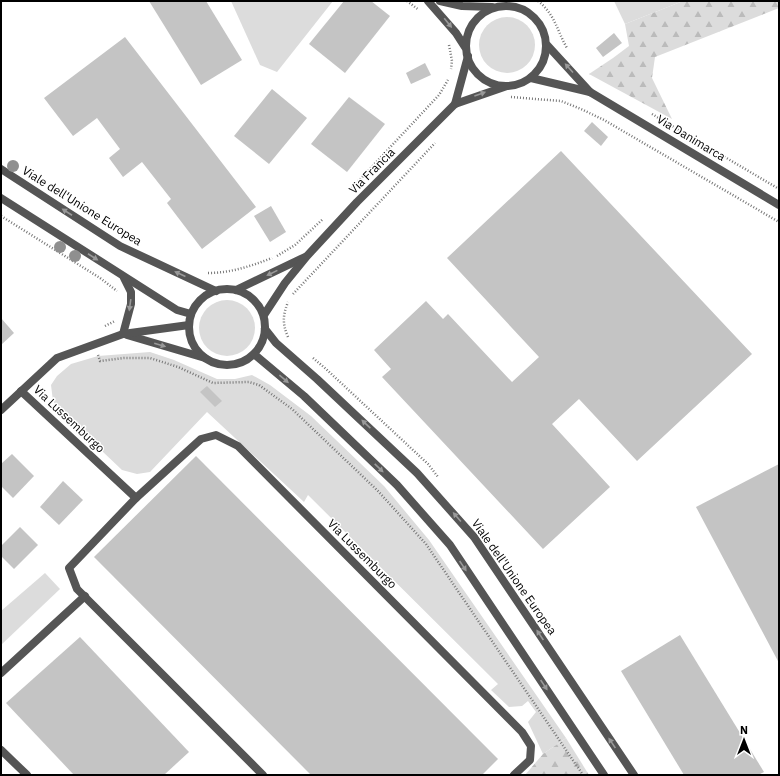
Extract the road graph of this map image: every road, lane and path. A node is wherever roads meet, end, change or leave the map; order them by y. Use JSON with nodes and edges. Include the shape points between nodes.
{"nodes":[{"id":1,"x":407,"y":1,"type":"edge"},
{"id":2,"x":428,"y":1,"type":"edge"},
{"id":3,"x":440,"y":1,"type":"edge"},
{"id":4,"x":538,"y":1,"type":"edge"},
{"id":5,"x":495,"y":7,"type":"junction"},
{"id":6,"x":425,"y":14,"type":"dead end"},
{"id":7,"x":449,"y":43,"type":"dead end"},
{"id":8,"x":547,"y":45,"type":"junction"},
{"id":9,"x":465,"y":47,"type":"junction"},
{"id":10,"x":568,"y":50,"type":"dead end"},
{"id":11,"x":468,"y":56,"type":"junction"},
{"id":12,"x":450,"y":72,"type":"dead end"},
{"id":13,"x":449,"y":78,"type":"dead end"},
{"id":14,"x":531,"y":78,"type":"junction"},
{"id":15,"x":507,"y":86,"type":"junction"},
{"id":16,"x":590,"y":92,"type":"junction"},
{"id":17,"x":506,"y":97,"type":"dead end"},
{"id":18,"x":454,"y":104,"type":"junction"},
{"id":19,"x":651,"y":113,"type":"dead end"},
{"id":20,"x":439,"y":139,"type":"dead end"},
{"id":21,"x":1,"y":169,"type":"edge"},
{"id":22,"x":779,"y":189,"type":"edge"},
{"id":23,"x":348,"y":192,"type":"dead end"},
{"id":24,"x":1,"y":198,"type":"edge"},
{"id":25,"x":779,"y":205,"type":"edge"},
{"id":26,"x":327,"y":215,"type":"dead end"},
{"id":27,"x":1,"y":216,"type":"edge"},
{"id":28,"x":779,"y":222,"type":"edge"},
{"id":29,"x":307,"y":256,"type":"junction"},
{"id":30,"x":204,"y":274,"type":"dead end"},
{"id":31,"x":123,"y":276,"type":"junction"},
{"id":32,"x":236,"y":290,"type":"junction"},
{"id":33,"x":216,"y":291,"type":"junction"},
{"id":34,"x":119,"y":298,"type":"dead end"},
{"id":35,"x":191,"y":314,"type":"junction"},
{"id":36,"x":264,"y":316,"type":"junction"},
{"id":37,"x":117,"y":320,"type":"dead end"},
{"id":38,"x":189,"y":325,"type":"junction"},
{"id":39,"x":102,"y":328,"type":"dead end"},
{"id":40,"x":265,"y":329,"type":"junction"},
{"id":41,"x":123,"y":334,"type":"junction"},
{"id":42,"x":288,"y":338,"type":"dead end"},
{"id":43,"x":254,"y":354,"type":"junction"},
{"id":44,"x":310,"y":355,"type":"dead end"},
{"id":45,"x":205,"y":358,"type":"junction"},
{"id":46,"x":100,"y":361,"type":"dead end"},
{"id":47,"x":20,"y":391,"type":"junction"},
{"id":48,"x":1,"y":410,"type":"edge"},
{"id":49,"x":443,"y":482,"type":"dead end"},
{"id":50,"x":136,"y":498,"type":"junction"},
{"id":51,"x":85,"y":596,"type":"junction"},
{"id":52,"x":1,"y":673,"type":"edge"},
{"id":53,"x":2,"y":753,"type":"edge"},
{"id":54,"x":27,"y":775,"type":"edge"},
{"id":55,"x":262,"y":775,"type":"edge"},
{"id":56,"x":514,"y":775,"type":"edge"},
{"id":57,"x":583,"y":775,"type":"edge"},
{"id":58,"x":604,"y":775,"type":"edge"},
{"id":59,"x":634,"y":775,"type":"edge"}],
"edges":[{"from":1,"to":6,"type":"path"},
{"from":2,"to":9,"type":"street","one_way":true},
{"from":3,"to":5,"type":"street","via":[[462,6]]},
{"from":4,"to":10,"type":"path","via":[[552,15]]},
{"from":5,"to":8,"type":"street","via":[[519,8],[530,13],[545,33]]},
{"from":5,"to":9,"type":"street","via":[[483,13],[474,22]]},
{"from":7,"to":12,"type":"path","via":[[452,61]]},
{"from":8,"to":14,"type":"street","via":[[545,58]]},
{"from":16,"to":8,"type":"street","name":"Via Danimarca","one_way":true},
{"from":9,"to":11,"type":"street"},
{"from":11,"to":15,"type":"street","via":[[474,69],[485,79]]},
{"from":11,"to":18,"type":"street","name":"Via Francia"},
{"from":13,"to":23,"type":"path","via":[[439,95]]},
{"from":14,"to":15,"type":"street"},
{"from":14,"to":16,"type":"street","name":"Via Danimarca"},
{"from":18,"to":15,"type":"street","name":"Via Francia","one_way":true},
{"from":16,"to":25,"type":"street","name":"Via Danimarca"},
{"from":17,"to":28,"type":"path","via":[[561,101],[580,109],[604,120]]},
{"from":18,"to":29,"type":"street","name":"Via Francia"},
{"from":19,"to":22,"type":"path"},
{"from":20,"to":42,"type":"path","via":[[290,297],[284,312],[284,327]]},
{"from":33,"to":21,"type":"street","name":"Viale dell'Unione Europea","one_way":true,"via":[[120,246]]},
{"from":24,"to":31,"type":"street","one_way":true},
{"from":26,"to":30,"type":"path","via":[[296,245],[274,258],[239,270]]},
{"from":27,"to":34,"type":"path","via":[[100,278],[117,291]]},
{"from":29,"to":32,"type":"street","name":"Via Francia","one_way":true},
{"from":29,"to":36,"type":"street","name":"Via Francia","via":[[285,283]]},
{"from":31,"to":35,"type":"street","via":[[177,310]]},
{"from":31,"to":41,"type":"street","one_way":true,"via":[[131,292],[131,304]]},
{"from":32,"to":33,"type":"street","name":"Viale dell'Unione Europea"},
{"from":32,"to":36,"type":"street","via":[[248,295],[258,304]]},
{"from":33,"to":35,"type":"street","name":"Viale dell'Unione Europea","via":[[205,296]]},
{"from":35,"to":38,"type":"street","name":"Viale dell'Unione Europea"},
{"from":36,"to":40,"type":"street"},
{"from":37,"to":39,"type":"path"},
{"from":38,"to":41,"type":"street"},
{"from":38,"to":45,"type":"street","name":"Viale dell'Unione Europea","via":[[196,349]]},
{"from":40,"to":43,"type":"street","via":[[262,342]]},
{"from":59,"to":40,"type":"street","name":"Viale dell'Unione Europea","one_way":true,"via":[[474,537],[417,473],[276,343]]},
{"from":41,"to":45,"type":"street","one_way":true},
{"from":41,"to":47,"type":"street","via":[[57,358]]},
{"from":43,"to":45,"type":"street","via":[[230,365]]},
{"from":43,"to":58,"type":"street","one_way":true,"via":[[304,396],[397,486],[450,545]]},
{"from":44,"to":49,"type":"path","via":[[428,464]]},
{"from":46,"to":57,"type":"path","via":[[150,358],[213,383],[249,382],[259,385],[292,409],[378,491],[426,544]]},
{"from":47,"to":48,"type":"street"},
{"from":47,"to":50,"type":"street","name":"Via Lussemburgo"},
{"from":50,"to":51,"type":"street","name":"Via Lussemburgo","via":[[69,568],[77,589]]},
{"from":50,"to":56,"type":"street","name":"Via Lussemburgo","via":[[201,439],[216,435],[238,446],[522,732],[531,746],[530,760]]},
{"from":51,"to":52,"type":"street"},
{"from":51,"to":55,"type":"street","name":"Via Lussemburgo"},
{"from":53,"to":54,"type":"street"}]}
